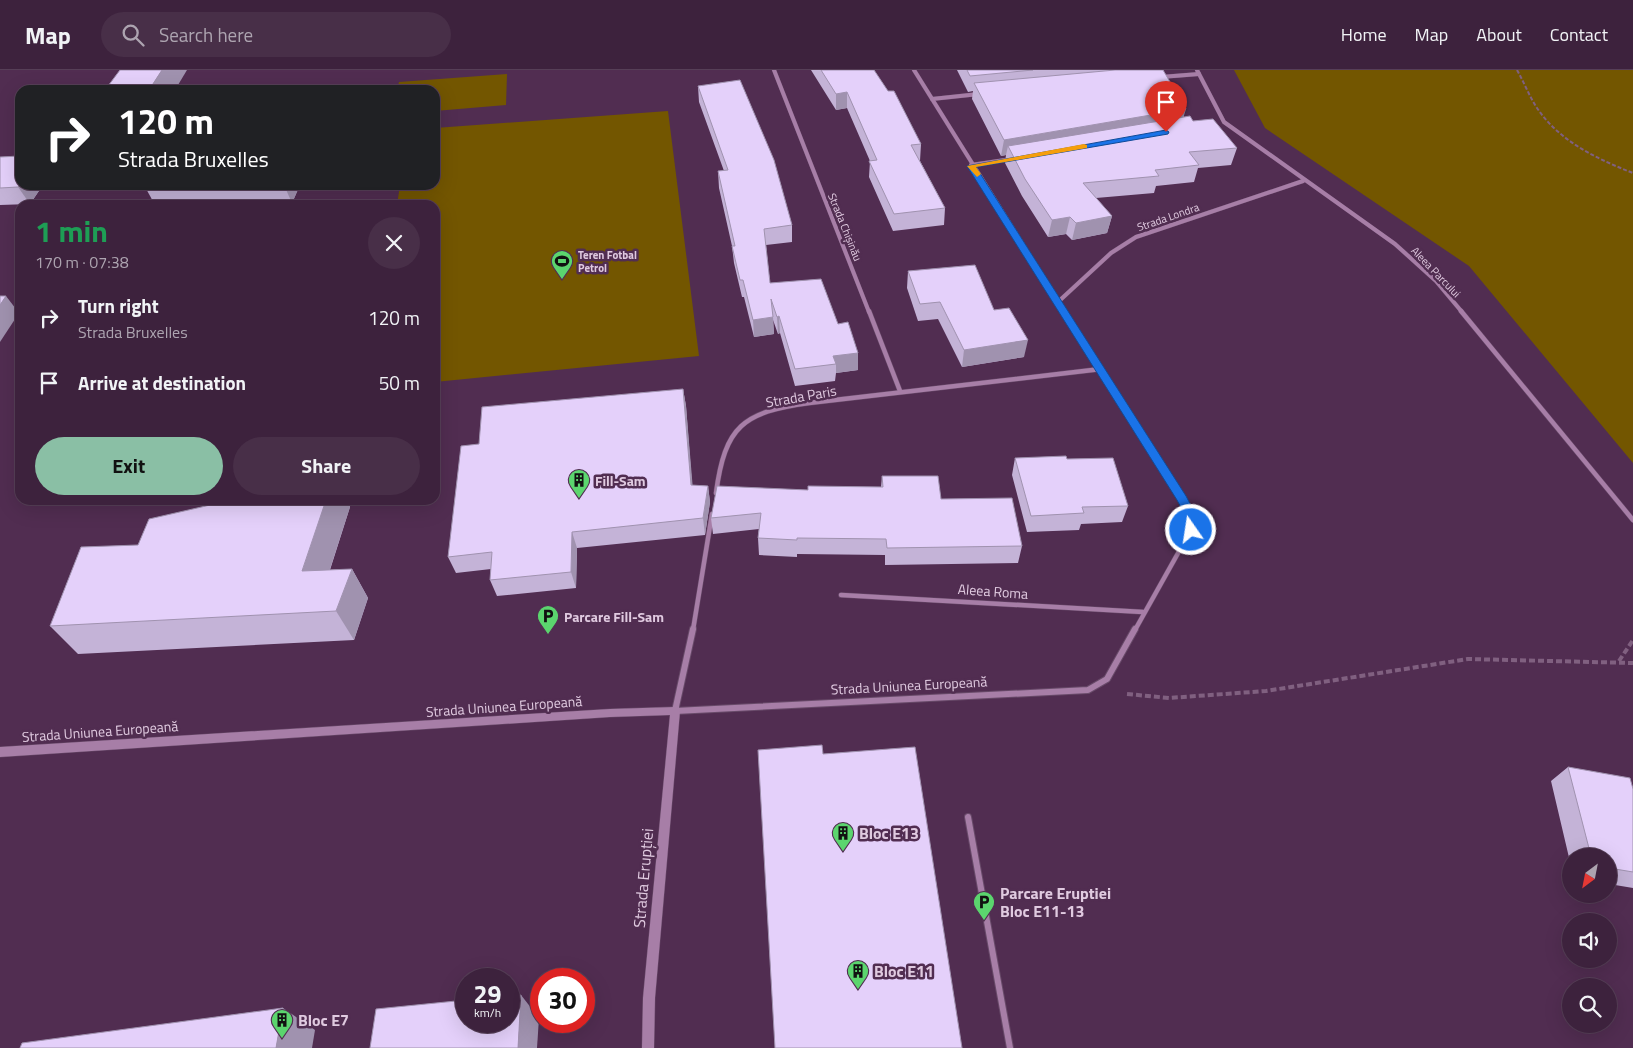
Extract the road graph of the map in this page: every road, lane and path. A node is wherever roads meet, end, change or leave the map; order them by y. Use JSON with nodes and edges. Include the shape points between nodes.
{"nodes":[{"id":1,"x":774,"y":70,"type":"edge"},
{"id":2,"x":914,"y":70,"type":"edge"},
{"id":3,"x":1516,"y":70,"type":"edge"},
{"id":4,"x":1198,"y":72,"type":"edge"},
{"id":5,"x":1159,"y":77,"type":"edge"},
{"id":6,"x":981,"y":94,"type":"edge"},
{"id":7,"x":932,"y":99,"type":"junction"},
{"id":8,"x":1224,"y":122,"type":"junction"},
{"id":9,"x":1214,"y":124,"type":"edge"},
{"id":10,"x":1020,"y":157,"type":"edge"},
{"id":11,"x":971,"y":166,"type":"junction"},
{"id":12,"x":1633,"y":173,"type":"edge"},
{"id":13,"x":1303,"y":180,"type":"junction"},
{"id":14,"x":1058,"y":302,"type":"junction"},
{"id":15,"x":1101,"y":369,"type":"junction"},
{"id":16,"x":900,"y":391,"type":"junction"},
{"id":17,"x":715,"y":498,"type":"edge"},
{"id":18,"x":713,"y":508,"type":"edge"},
{"id":19,"x":1633,"y":520,"type":"edge"},
{"id":20,"x":840,"y":595,"type":"dead end"},
{"id":21,"x":1143,"y":612,"type":"junction"},
{"id":22,"x":1633,"y":640,"type":"edge"},
{"id":23,"x":1619,"y":661,"type":"junction"},
{"id":24,"x":1633,"y":663,"type":"edge"},
{"id":25,"x":1088,"y":690,"type":"junction"},
{"id":26,"x":675,"y":711,"type":"junction"},
{"id":27,"x":0,"y":752,"type":"edge"},
{"id":28,"x":968,"y":817,"type":"dead end"},
{"id":29,"x":648,"y":1048,"type":"edge"},
{"id":30,"x":1010,"y":1048,"type":"edge"}],
"edges":[{"from":1,"to":16,"type":"street","name":"Strada Chișinău"},
{"from":2,"to":7,"type":"street"},
{"from":3,"to":12,"type":"path","via":[[1539,112],[1554,128],[1590,154]]},
{"from":4,"to":5,"type":"street"},
{"from":4,"to":8,"type":"street","name":"Aleea Parcului"},
{"from":6,"to":7,"type":"street"},
{"from":7,"to":11,"type":"street"},
{"from":8,"to":9,"type":"street"},
{"from":8,"to":13,"type":"street","name":"Aleea Parcului"},
{"from":10,"to":11,"type":"street"},
{"from":11,"to":14,"type":"street"},
{"from":13,"to":14,"type":"street","name":"Strada Londra","via":[[1136,237],[1111,253]]},
{"from":13,"to":19,"type":"street","name":"Aleea Parcului","via":[[1395,244],[1436,281]]},
{"from":14,"to":15,"type":"street"},
{"from":15,"to":16,"type":"street","name":"Strada Paris"},
{"from":15,"to":21,"type":"street","via":[[1190,513],[1191,530]]},
{"from":16,"to":17,"type":"street","name":"Strada Paris","via":[[781,408],[756,416],[739,427],[729,440]]},
{"from":18,"to":26,"type":"street","via":[[694,624]]},
{"from":20,"to":21,"type":"street","name":"Aleea Roma"},
{"from":21,"to":25,"type":"street","via":[[1107,679]]},
{"from":22,"to":23,"type":"path"},
{"from":23,"to":24,"type":"path"},
{"from":23,"to":25,"type":"path","via":[[1468,659],[1266,691],[1169,698]]},
{"from":25,"to":26,"type":"street","name":"Strada Uniunea Europeană"},
{"from":26,"to":27,"type":"street","name":"Strada Uniunea Europeană"},
{"from":26,"to":29,"type":"street","name":"Strada Erupției","via":[[649,998]]},
{"from":28,"to":30,"type":"street"}]}
